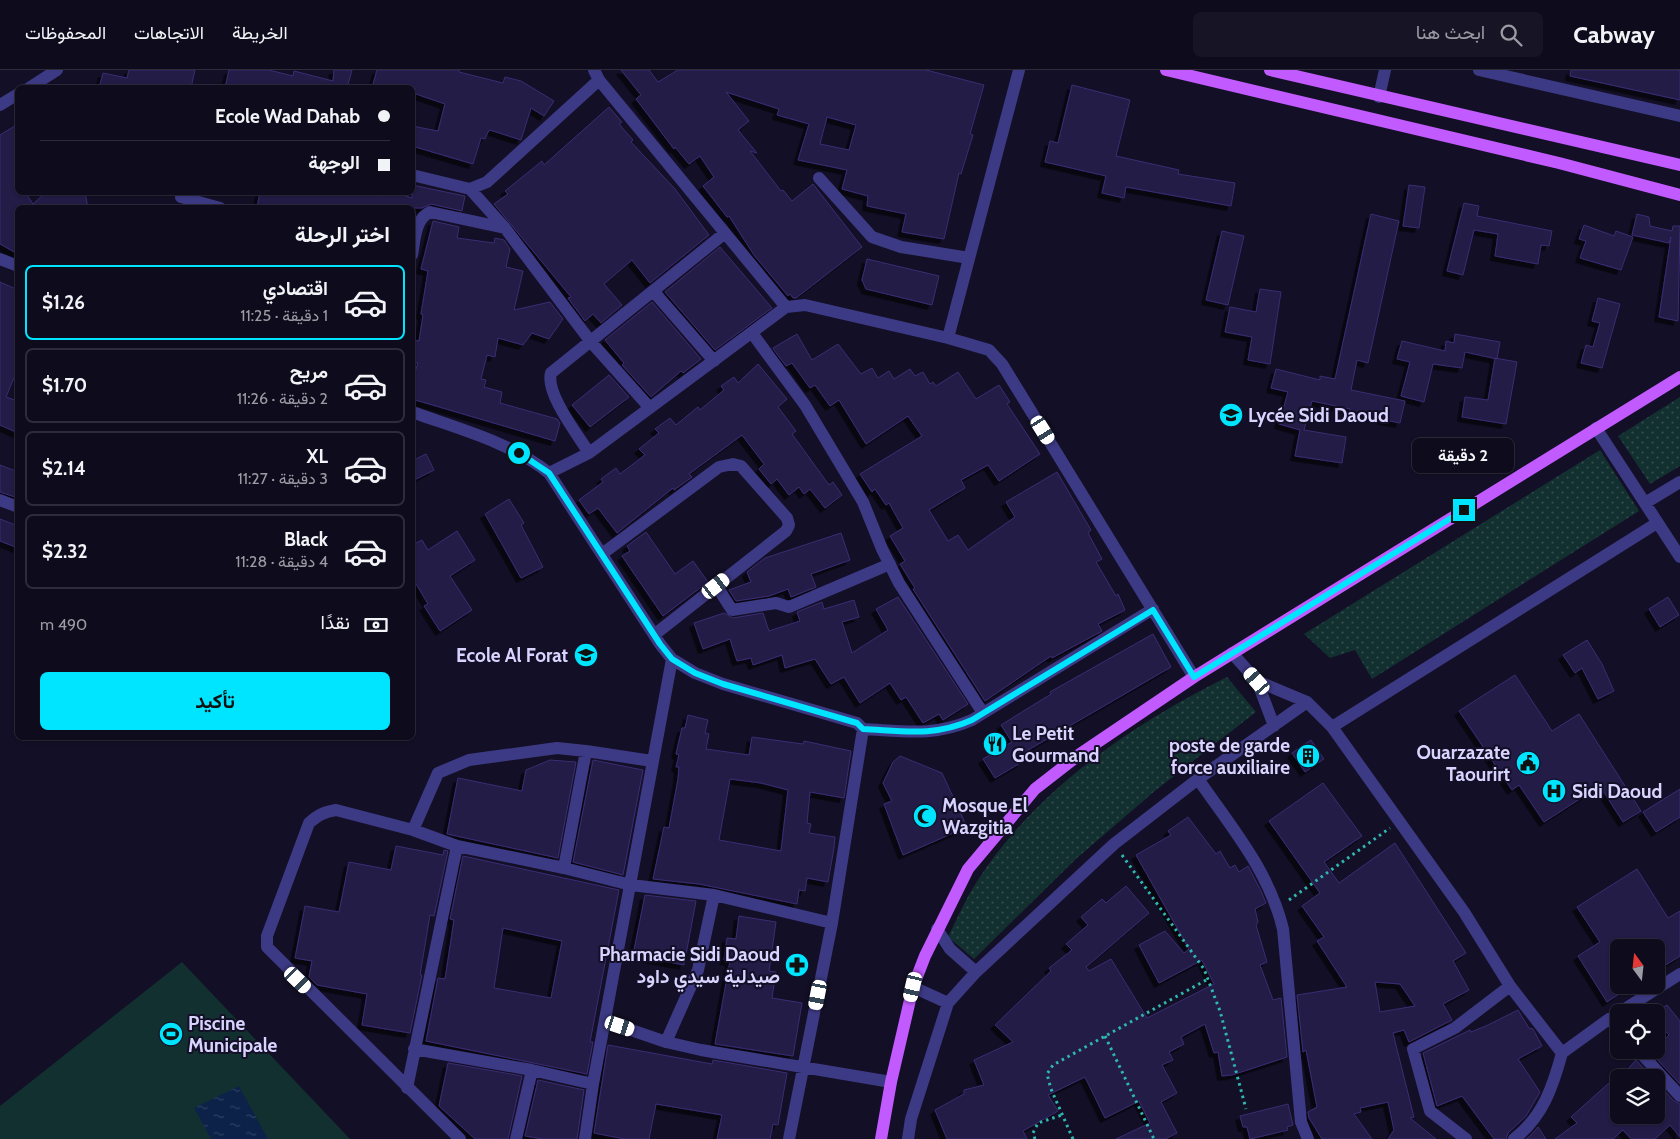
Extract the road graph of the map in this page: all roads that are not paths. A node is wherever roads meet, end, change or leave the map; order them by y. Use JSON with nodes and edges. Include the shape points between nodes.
{"nodes":[{"id":1,"x":57,"y":70,"type":"edge"},
{"id":2,"x":1018,"y":70,"type":"edge"},
{"id":3,"x":1166,"y":70,"type":"edge"},
{"id":4,"x":1270,"y":70,"type":"edge"},
{"id":5,"x":1386,"y":70,"type":"edge"},
{"id":6,"x":1479,"y":70,"type":"edge"},
{"id":7,"x":596,"y":75,"type":"edge"},
{"id":8,"x":34,"y":85,"type":"edge"},
{"id":9,"x":15,"y":96,"type":"edge"},
{"id":10,"x":1379,"y":96,"type":"junction"},
{"id":11,"x":0,"y":105,"type":"edge"},
{"id":12,"x":1680,"y":116,"type":"edge"},
{"id":13,"x":1680,"y":165,"type":"edge"},
{"id":14,"x":415,"y":176,"type":"edge"},
{"id":15,"x":819,"y":178,"type":"dead end"},
{"id":16,"x":470,"y":189,"type":"junction"},
{"id":17,"x":1680,"y":194,"type":"edge"},
{"id":18,"x":182,"y":197,"type":"dead end"},
{"id":19,"x":210,"y":205,"type":"edge"},
{"id":20,"x":505,"y":228,"type":"junction"},
{"id":21,"x":725,"y":233,"type":"junction"},
{"id":22,"x":415,"y":241,"type":"edge"},
{"id":23,"x":969,"y":258,"type":"junction"},
{"id":24,"x":0,"y":259,"type":"edge"},
{"id":25,"x":15,"y":265,"type":"edge"},
{"id":26,"x":654,"y":292,"type":"junction"},
{"id":27,"x":786,"y":307,"type":"junction"},
{"id":28,"x":752,"y":332,"type":"junction"},
{"id":29,"x":948,"y":338,"type":"junction"},
{"id":30,"x":591,"y":342,"type":"junction"},
{"id":31,"x":714,"y":361,"type":"junction"},
{"id":32,"x":1680,"y":377,"type":"edge"},
{"id":33,"x":650,"y":408,"type":"junction"},
{"id":34,"x":415,"y":413,"type":"edge"},
{"id":35,"x":1596,"y":428,"type":"junction"},
{"id":36,"x":589,"y":453,"type":"junction"},
{"id":37,"x":549,"y":473,"type":"junction"},
{"id":38,"x":1680,"y":482,"type":"edge"},
{"id":39,"x":0,"y":500,"type":"edge"},
{"id":40,"x":1645,"y":503,"type":"junction"},
{"id":41,"x":15,"y":506,"type":"edge"},
{"id":42,"x":1657,"y":523,"type":"junction"},
{"id":43,"x":602,"y":554,"type":"junction"},
{"id":44,"x":1680,"y":557,"type":"edge"},
{"id":45,"x":890,"y":564,"type":"junction"},
{"id":46,"x":716,"y":586,"type":"junction"},
{"id":47,"x":1153,"y":610,"type":"junction"},
{"id":48,"x":654,"y":635,"type":"junction"},
{"id":49,"x":1232,"y":653,"type":"junction"},
{"id":50,"x":672,"y":659,"type":"junction"},
{"id":51,"x":1194,"y":677,"type":"junction"},
{"id":52,"x":1257,"y":681,"type":"junction"},
{"id":53,"x":1307,"y":702,"type":"junction"},
{"id":54,"x":982,"y":713,"type":"junction"},
{"id":55,"x":1274,"y":726,"type":"junction"},
{"id":56,"x":1332,"y":727,"type":"junction"},
{"id":57,"x":863,"y":729,"type":"junction"},
{"id":58,"x":586,"y":750,"type":"junction"},
{"id":59,"x":652,"y":761,"type":"junction"},
{"id":60,"x":1198,"y":779,"type":"junction"},
{"id":61,"x":413,"y":830,"type":"junction"},
{"id":62,"x":457,"y":846,"type":"junction"},
{"id":63,"x":564,"y":868,"type":"junction"},
{"id":64,"x":631,"y":885,"type":"junction"},
{"id":65,"x":714,"y":896,"type":"junction"},
{"id":66,"x":832,"y":923,"type":"junction"},
{"id":67,"x":938,"y":929,"type":"junction"},
{"id":68,"x":976,"y":972,"type":"junction"},
{"id":69,"x":1680,"y":974,"type":"edge"},
{"id":70,"x":1510,"y":986,"type":"junction"},
{"id":71,"x":913,"y":987,"type":"junction"},
{"id":72,"x":948,"y":1003,"type":"junction"},
{"id":73,"x":1633,"y":1004,"type":"edge"},
{"id":74,"x":1610,"y":1019,"type":"edge"},
{"id":75,"x":605,"y":1021,"type":"junction"},
{"id":76,"x":666,"y":1042,"type":"junction"},
{"id":77,"x":414,"y":1049,"type":"junction"},
{"id":78,"x":1562,"y":1053,"type":"junction"},
{"id":79,"x":1646,"y":1059,"type":"edge"},
{"id":80,"x":803,"y":1067,"type":"junction"},
{"id":81,"x":532,"y":1070,"type":"junction"},
{"id":82,"x":891,"y":1082,"type":"junction"},
{"id":83,"x":593,"y":1084,"type":"junction"},
{"id":84,"x":407,"y":1088,"type":"junction"},
{"id":85,"x":1680,"y":1096,"type":"edge"},
{"id":86,"x":460,"y":1139,"type":"edge"},
{"id":87,"x":516,"y":1139,"type":"edge"},
{"id":88,"x":585,"y":1139,"type":"edge"},
{"id":89,"x":789,"y":1139,"type":"edge"},
{"id":90,"x":881,"y":1139,"type":"edge"},
{"id":91,"x":908,"y":1139,"type":"edge"},
{"id":92,"x":1308,"y":1139,"type":"edge"},
{"id":93,"x":1466,"y":1139,"type":"edge"},
{"id":94,"x":1514,"y":1139,"type":"edge"}],
"edges":[{"from":1,"to":8,"type":"street"},
{"from":2,"to":23,"type":"street"},
{"from":3,"to":17,"type":"main road","via":[[1560,162]]},
{"from":4,"to":10,"type":"main road"},
{"from":5,"to":10,"type":"street"},
{"from":6,"to":12,"type":"street"},
{"from":7,"to":16,"type":"street","via":[[500,172]]},
{"from":7,"to":21,"type":"street"},
{"from":9,"to":11,"type":"street"},
{"from":10,"to":13,"type":"main road"},
{"from":14,"to":16,"type":"street"},
{"from":15,"to":23,"type":"street","via":[[872,237],[901,247]]},
{"from":16,"to":20,"type":"street"},
{"from":18,"to":19,"type":"street"},
{"from":20,"to":22,"type":"street","via":[[430,212],[422,216]]},
{"from":20,"to":30,"type":"street"},
{"from":21,"to":26,"type":"street"},
{"from":21,"to":27,"type":"street"},
{"from":23,"to":29,"type":"street"},
{"from":24,"to":25,"type":"street"},
{"from":26,"to":30,"type":"street"},
{"from":26,"to":31,"type":"street"},
{"from":27,"to":28,"type":"street"},
{"from":27,"to":29,"type":"street","via":[[805,305]]},
{"from":28,"to":31,"type":"street"},
{"from":28,"to":45,"type":"street","via":[[805,405],[863,502]]},
{"from":29,"to":47,"type":"street","via":[[989,350],[996,357]]},
{"from":30,"to":33,"type":"street"},
{"from":30,"to":36,"type":"street","via":[[551,373],[549,380],[552,392]]},
{"from":31,"to":33,"type":"street"},
{"from":32,"to":35,"type":"main road"},
{"from":33,"to":36,"type":"street"},
{"from":34,"to":37,"type":"street","via":[[504,445]]},
{"from":35,"to":40,"type":"street"},
{"from":35,"to":49,"type":"main road"},
{"from":36,"to":37,"type":"street"},
{"from":37,"to":43,"type":"street"},
{"from":38,"to":40,"type":"street"},
{"from":39,"to":41,"type":"street"},
{"from":40,"to":42,"type":"street"},
{"from":42,"to":44,"type":"street"},
{"from":42,"to":56,"type":"street"},
{"from":43,"to":46,"type":"street","via":[[719,467],[741,466],[787,518],[789,525],[786,531]]},
{"from":43,"to":48,"type":"street"},
{"from":45,"to":46,"type":"street","via":[[789,607],[776,603],[732,610]]},
{"from":45,"to":54,"type":"street"},
{"from":46,"to":48,"type":"street"},
{"from":47,"to":51,"type":"street"},
{"from":47,"to":54,"type":"street"},
{"from":48,"to":50,"type":"street"},
{"from":49,"to":51,"type":"main road"},
{"from":49,"to":52,"type":"street"},
{"from":50,"to":57,"type":"street","via":[[723,684],[857,723]]},
{"from":50,"to":59,"type":"street"},
{"from":51,"to":67,"type":"main road","via":[[1080,754],[1035,789],[968,869]]},
{"from":52,"to":53,"type":"street"},
{"from":52,"to":55,"type":"street"},
{"from":53,"to":55,"type":"street"},
{"from":53,"to":56,"type":"street"},
{"from":54,"to":57,"type":"street","via":[[956,727],[932,733]]},
{"from":55,"to":60,"type":"street"},
{"from":56,"to":70,"type":"street","via":[[1464,912]]},
{"from":57,"to":66,"type":"street"},
{"from":58,"to":59,"type":"street"},
{"from":58,"to":61,"type":"street","via":[[557,748],[469,760],[438,773]]},
{"from":58,"to":63,"type":"street"},
{"from":59,"to":64,"type":"street"},
{"from":60,"to":68,"type":"street","via":[[1114,844]]},
{"from":60,"to":92,"type":"street","via":[[1265,877],[1278,907],[1283,929],[1301,1122]]},
{"from":61,"to":62,"type":"street"},
{"from":61,"to":84,"type":"street","via":[[336,810],[317,816],[309,823],[266,942],[271,953]]},
{"from":62,"to":63,"type":"street"},
{"from":62,"to":77,"type":"street"},
{"from":63,"to":64,"type":"street"},
{"from":64,"to":65,"type":"street"},
{"from":64,"to":75,"type":"street"},
{"from":65,"to":66,"type":"street"},
{"from":65,"to":76,"type":"street","via":[[698,970]]},
{"from":66,"to":80,"type":"street"},
{"from":67,"to":68,"type":"street","via":[[950,950]]},
{"from":67,"to":71,"type":"main road"},
{"from":68,"to":72,"type":"street"},
{"from":69,"to":73,"type":"street"},
{"from":70,"to":78,"type":"street"},
{"from":70,"to":93,"type":"street","via":[[1455,1028],[1413,1049],[1430,1111]]},
{"from":71,"to":72,"type":"street"},
{"from":71,"to":82,"type":"main road"},
{"from":72,"to":91,"type":"street","via":[[911,1118]]},
{"from":74,"to":78,"type":"street"},
{"from":75,"to":76,"type":"street"},
{"from":75,"to":83,"type":"street"},
{"from":76,"to":80,"type":"street"},
{"from":77,"to":81,"type":"street"},
{"from":77,"to":84,"type":"street"},
{"from":78,"to":94,"type":"street","via":[[1552,1090],[1538,1114]]},
{"from":79,"to":85,"type":"street"},
{"from":80,"to":82,"type":"street"},
{"from":80,"to":89,"type":"street"},
{"from":81,"to":83,"type":"street"},
{"from":81,"to":87,"type":"street"},
{"from":82,"to":90,"type":"main road"},
{"from":83,"to":88,"type":"street"},
{"from":84,"to":86,"type":"street"}]}
